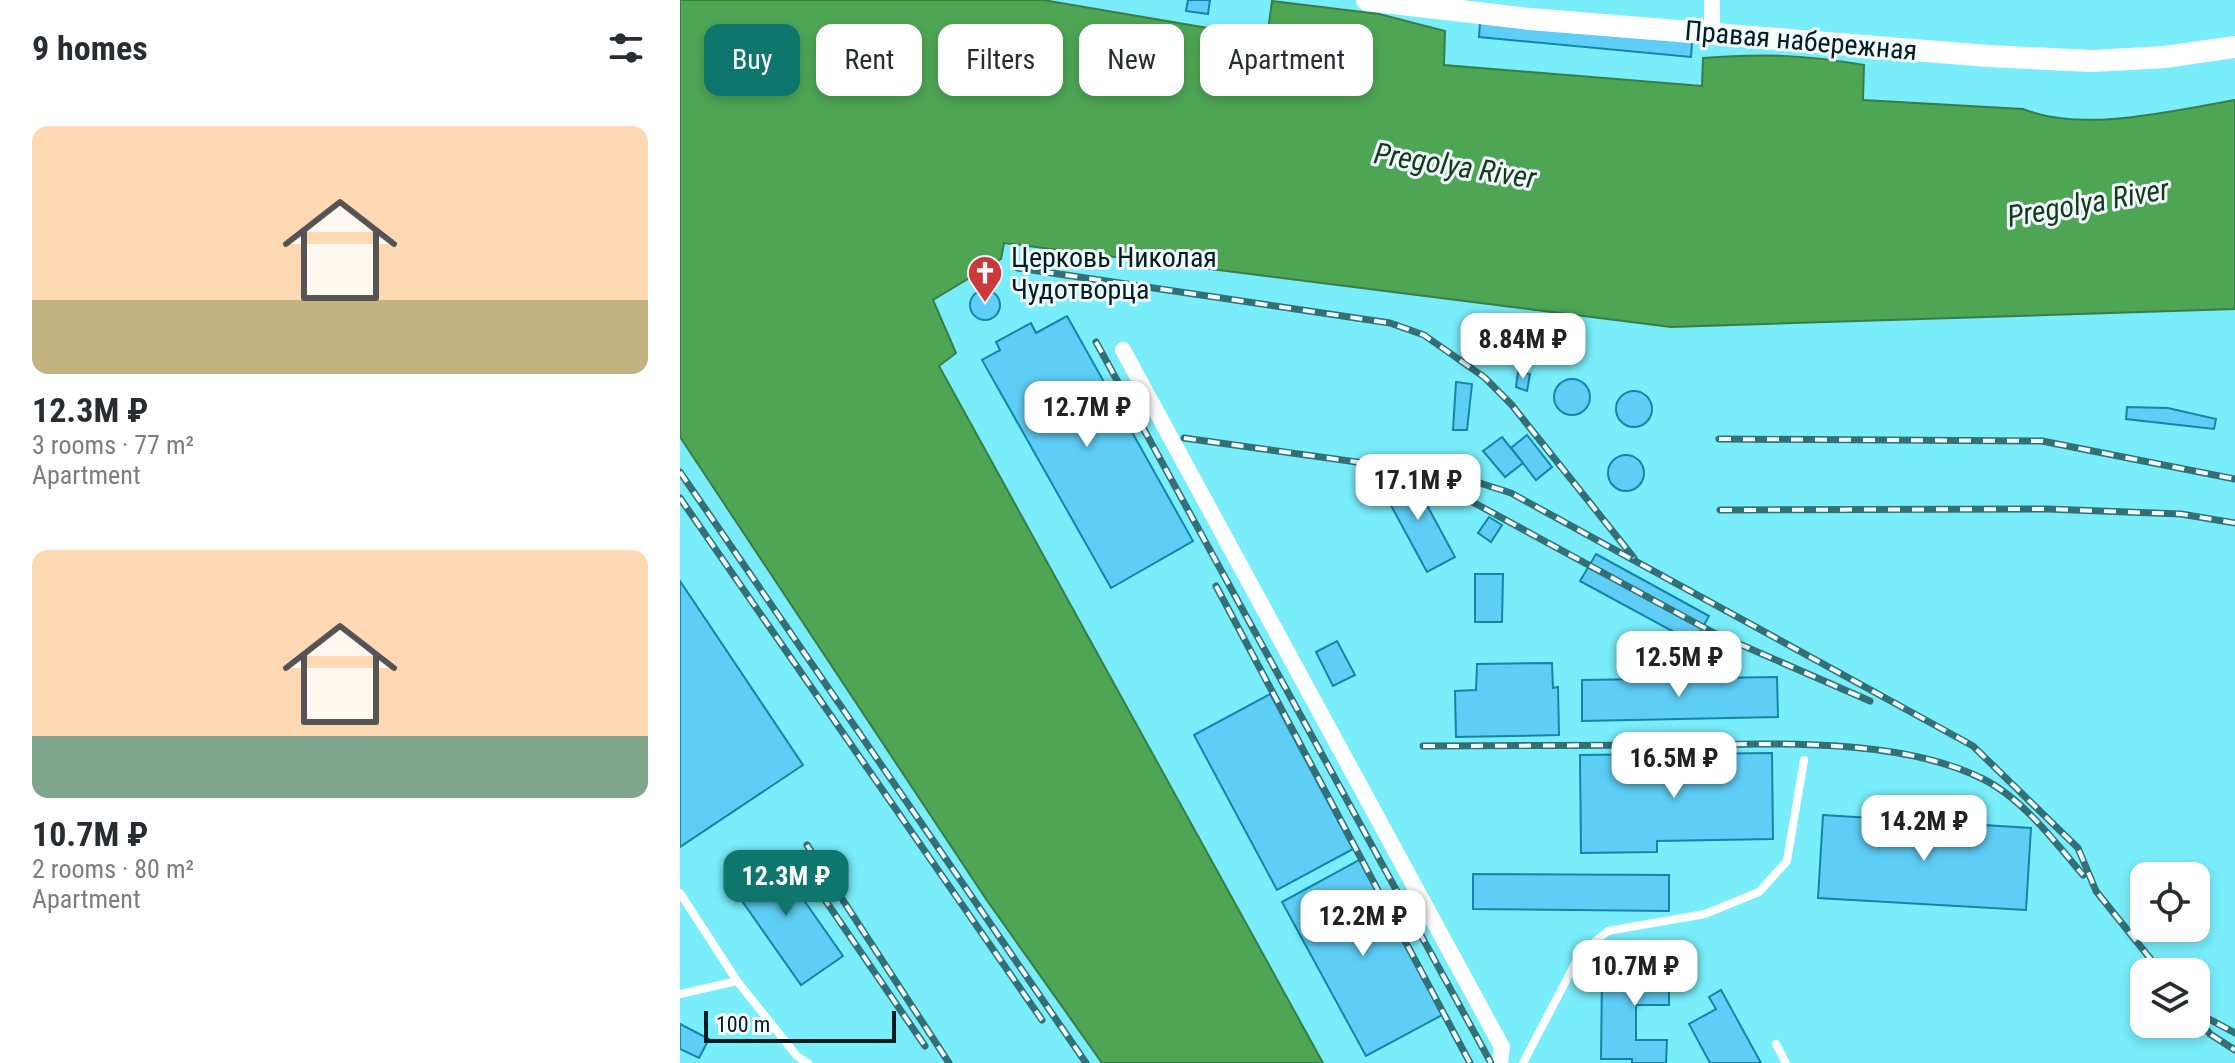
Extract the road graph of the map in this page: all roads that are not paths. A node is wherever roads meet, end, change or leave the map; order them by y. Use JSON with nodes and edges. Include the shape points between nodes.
{"nodes":[{"id":1,"x":1367,"y":0,"type":"edge"},
{"id":2,"x":1706,"y":0,"type":"edge"},
{"id":3,"x":1712,"y":0,"type":"edge"},
{"id":4,"x":1460,"y":6,"type":"edge"},
{"id":5,"x":1712,"y":31,"type":"junction"},
{"id":6,"x":2235,"y":47,"type":"edge"},
{"id":7,"x":1123,"y":350,"type":"dead end"},
{"id":8,"x":1804,"y":760,"type":"dead end"},
{"id":9,"x":680,"y":893,"type":"edge"},
{"id":10,"x":737,"y":981,"type":"junction"},
{"id":11,"x":680,"y":994,"type":"edge"},
{"id":12,"x":1776,"y":1044,"type":"dead end"},
{"id":13,"x":1502,"y":1062,"type":"edge"},
{"id":14,"x":808,"y":1063,"type":"edge"},
{"id":15,"x":1523,"y":1063,"type":"edge"},
{"id":16,"x":1786,"y":1063,"type":"edge"}],
"edges":[{"from":1,"to":4,"type":"main road","name":"Правая набережная"},
{"from":2,"to":3,"type":"lane"},
{"from":3,"to":5,"type":"street"},
{"from":4,"to":5,"type":"main road","name":"Правая набережная"},
{"from":5,"to":6,"type":"main road","name":"Правая набережная","via":[[2092,61]]},
{"from":7,"to":13,"type":"street","via":[[1502,1047]]},
{"from":8,"to":15,"type":"lane","via":[[1787,861],[1759,892],[1705,914],[1608,931],[1580,954]]},
{"from":9,"to":10,"type":"lane"},
{"from":10,"to":11,"type":"lane"},
{"from":10,"to":14,"type":"lane"},
{"from":12,"to":16,"type":"lane"}]}
